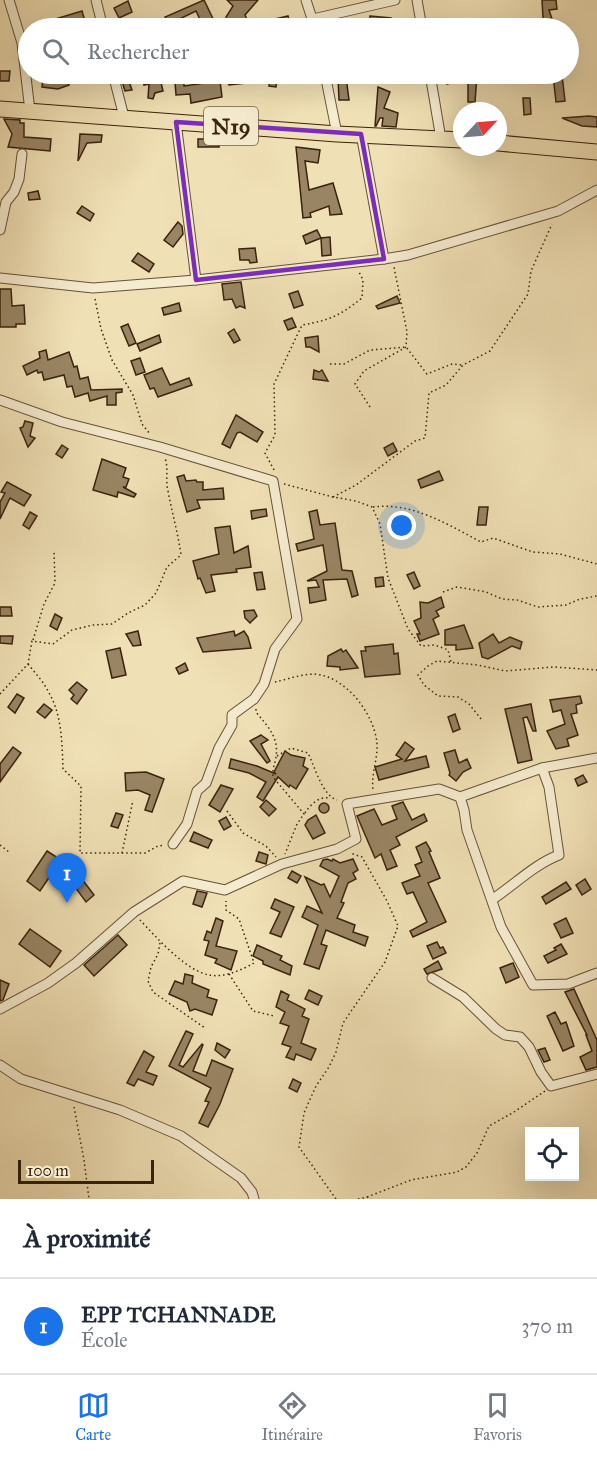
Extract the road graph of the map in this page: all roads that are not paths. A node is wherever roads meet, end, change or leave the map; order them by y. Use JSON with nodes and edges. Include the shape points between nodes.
{"nodes":[{"id":1,"x":9,"y":0,"type":"edge"},
{"id":2,"x":96,"y":0,"type":"edge"},
{"id":3,"x":306,"y":0,"type":"edge"},
{"id":4,"x":395,"y":0,"type":"edge"},
{"id":5,"x":417,"y":0,"type":"edge"},
{"id":6,"x":100,"y":18,"type":"edge"},
{"id":7,"x":312,"y":18,"type":"edge"},
{"id":8,"x":334,"y":18,"type":"edge"},
{"id":9,"x":420,"y":18,"type":"edge"},
{"id":10,"x":18,"y":30,"type":"edge"},
{"id":11,"x":27,"y":84,"type":"edge"},
{"id":12,"x":116,"y":84,"type":"edge"},
{"id":13,"x":326,"y":84,"type":"edge"},
{"id":14,"x":432,"y":84,"type":"edge"},
{"id":15,"x":0,"y":109,"type":"edge"},
{"id":16,"x":30,"y":111,"type":"junction"},
{"id":17,"x":124,"y":117,"type":"junction"},
{"id":18,"x":177,"y":122,"type":"junction"},
{"id":19,"x":337,"y":134,"type":"junction"},
{"id":20,"x":361,"y":134,"type":"junction"},
{"id":21,"x":441,"y":139,"type":"junction"},
{"id":22,"x":453,"y":140,"type":"edge"},
{"id":23,"x":507,"y":144,"type":"edge"},
{"id":24,"x":597,"y":152,"type":"edge"},
{"id":25,"x":22,"y":154,"type":"dead end"},
{"id":26,"x":597,"y":190,"type":"edge"},
{"id":27,"x":0,"y":230,"type":"edge"},
{"id":28,"x":388,"y":258,"type":"junction"},
{"id":29,"x":0,"y":278,"type":"edge"},
{"id":30,"x":196,"y":280,"type":"junction"},
{"id":31,"x":0,"y":400,"type":"edge"},
{"id":32,"x":597,"y":758,"type":"edge"},
{"id":33,"x":543,"y":768,"type":"junction"},
{"id":34,"x":460,"y":797,"type":"junction"},
{"id":35,"x":173,"y":844,"type":"road end"},
{"id":36,"x":493,"y":900,"type":"junction"},
{"id":37,"x":597,"y":973,"type":"edge"},
{"id":38,"x":432,"y":978,"type":"dead end"},
{"id":39,"x":0,"y":1009,"type":"edge"},
{"id":40,"x":0,"y":1065,"type":"edge"},
{"id":41,"x":596,"y":1077,"type":"edge"},
{"id":42,"x":255,"y":1199,"type":"edge"}],
"edges":[{"from":1,"to":10,"type":"street"},
{"from":2,"to":6,"type":"street"},
{"from":3,"to":7,"type":"street"},
{"from":4,"to":8,"type":"street"},
{"from":5,"to":9,"type":"street"},
{"from":11,"to":16,"type":"street"},
{"from":12,"to":17,"type":"street"},
{"from":13,"to":19,"type":"street"},
{"from":14,"to":21,"type":"street"},
{"from":15,"to":16,"type":"main road","number":"N19"},
{"from":16,"to":17,"type":"main road","number":"N19"},
{"from":17,"to":18,"type":"main road","number":"N19"},
{"from":18,"to":19,"type":"main road","number":"N19"},
{"from":18,"to":30,"type":"street"},
{"from":19,"to":20,"type":"main road","number":"N19"},
{"from":20,"to":21,"type":"main road","number":"N19"},
{"from":20,"to":28,"type":"street"},
{"from":21,"to":22,"type":"main road","number":"N19"},
{"from":23,"to":24,"type":"main road"},
{"from":25,"to":27,"type":"street","via":[[19,178],[6,202]]},
{"from":26,"to":28,"type":"street","via":[[558,211]]},
{"from":28,"to":30,"type":"street"},
{"from":29,"to":30,"type":"street","via":[[93,288]]},
{"from":31,"to":35,"type":"street","via":[[62,422],[273,482],[297,619],[275,650],[264,684],[254,699],[232,716],[232,725],[206,783],[198,791],[187,824]]},
{"from":32,"to":33,"type":"street"},
{"from":33,"to":34,"type":"street"},
{"from":33,"to":36,"type":"street","via":[[559,855],[542,862]]},
{"from":34,"to":36,"type":"street","via":[[467,830]]},
{"from":34,"to":39,"type":"street","via":[[439,789],[346,804],[356,839],[337,849],[282,864],[225,890],[183,881],[134,912],[48,983]]},
{"from":36,"to":37,"type":"street","via":[[501,927],[532,985],[568,984]]},
{"from":38,"to":41,"type":"street","via":[[463,998],[496,1029],[520,1037],[551,1086]]},
{"from":40,"to":42,"type":"street","via":[[21,1079],[120,1110],[181,1136],[241,1178]]}]}
